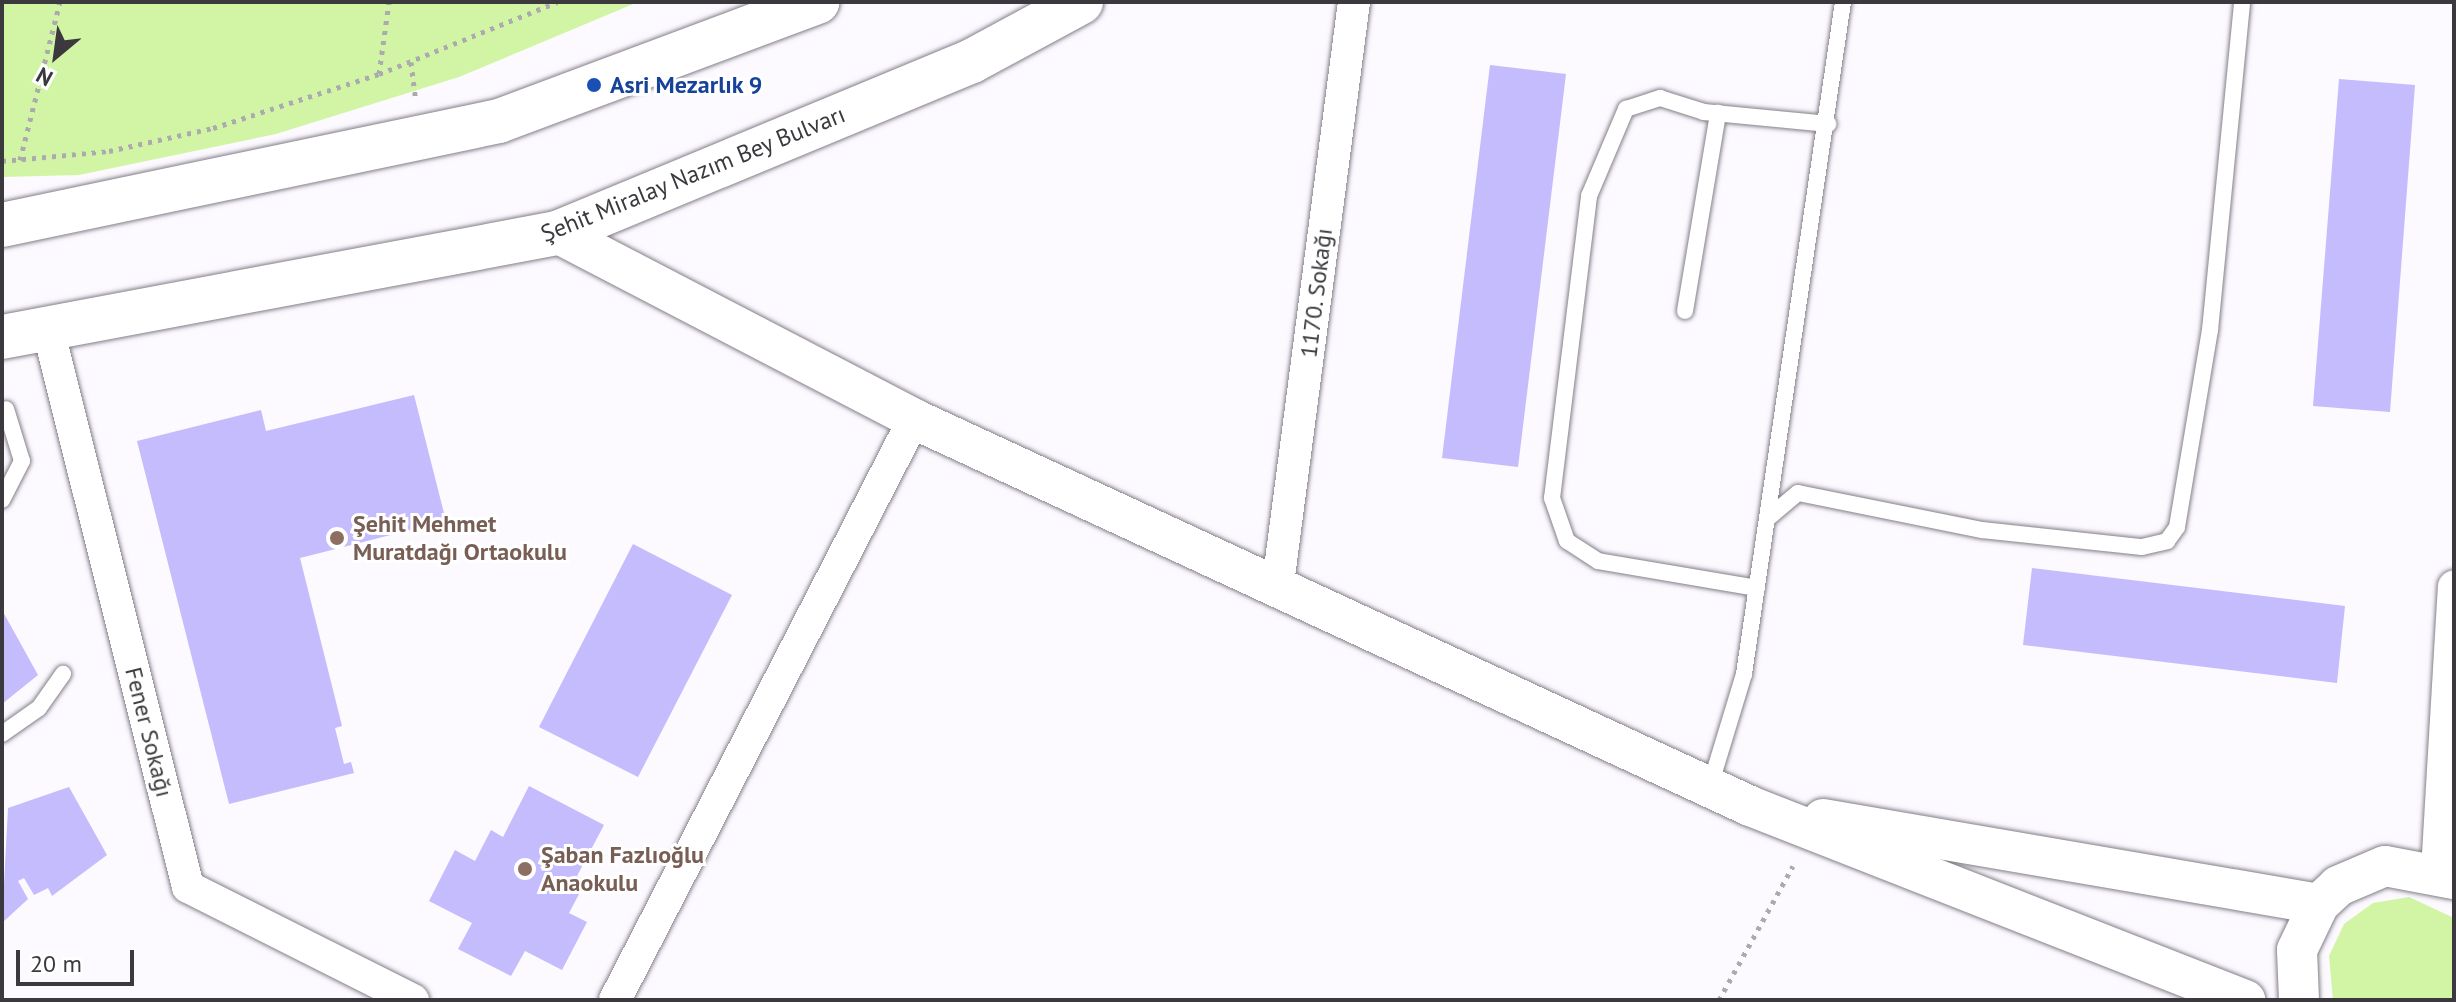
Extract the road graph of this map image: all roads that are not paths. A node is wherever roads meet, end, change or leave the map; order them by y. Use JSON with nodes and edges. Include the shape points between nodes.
{"nodes":[{"id":1,"x":817,"y":2,"type":"edge"},
{"id":2,"x":1081,"y":2,"type":"edge"},
{"id":3,"x":1354,"y":2,"type":"edge"},
{"id":4,"x":1843,"y":2,"type":"edge"},
{"id":5,"x":2242,"y":2,"type":"edge"},
{"id":6,"x":1718,"y":113,"type":"junction"},
{"id":7,"x":1828,"y":124,"type":"junction"},
{"id":8,"x":2,"y":225,"type":"edge"},
{"id":9,"x":557,"y":233,"type":"junction"},
{"id":10,"x":1685,"y":311,"type":"dead end"},
{"id":11,"x":49,"y":333,"type":"junction"},
{"id":12,"x":2,"y":337,"type":"edge"},
{"id":13,"x":6,"y":409,"type":"dead end"},
{"id":14,"x":914,"y":419,"type":"junction"},
{"id":15,"x":2,"y":500,"type":"edge"},
{"id":16,"x":1768,"y":518,"type":"junction"},
{"id":17,"x":1278,"y":584,"type":"junction"},
{"id":18,"x":2454,"y":587,"type":"edge"},
{"id":19,"x":1757,"y":588,"type":"junction"},
{"id":20,"x":63,"y":674,"type":"dead end"},
{"id":21,"x":2,"y":734,"type":"edge"},
{"id":22,"x":1709,"y":787,"type":"junction"},
{"id":23,"x":1750,"y":806,"type":"junction"},
{"id":24,"x":2445,"y":875,"type":"edge"},
{"id":25,"x":2319,"y":904,"type":"junction"},
{"id":26,"x":413,"y":1000,"type":"edge"},
{"id":27,"x":615,"y":1000,"type":"edge"},
{"id":28,"x":2245,"y":1000,"type":"edge"},
{"id":29,"x":2299,"y":1000,"type":"edge"}],
"edges":[{"from":1,"to":8,"type":"main road","via":[[499,121]]},
{"from":2,"to":9,"type":"main road","name":"Şehit Miralay Nazım Bey Bulvarı","via":[[972,61]]},
{"from":3,"to":17,"type":"street","name":"1170. Sokağı"},
{"from":4,"to":7,"type":"lane"},
{"from":5,"to":16,"type":"lane","via":[[2210,330],[2177,527],[2167,541],[2142,547],[1982,530],[1798,493]]},
{"from":6,"to":7,"type":"lane"},
{"from":6,"to":10,"type":"lane"},
{"from":6,"to":19,"type":"lane","via":[[1660,98],[1626,109],[1596,166],[1552,498],[1567,541],[1598,561]]},
{"from":7,"to":16,"type":"lane"},
{"from":9,"to":11,"type":"main road","name":"Şehit Miralay Nazım Bey Bulvarı"},
{"from":9,"to":14,"type":"street"},
{"from":11,"to":12,"type":"main road","name":"Şehit Miralay Nazım Bey Bulvarı"},
{"from":11,"to":26,"type":"street","name":"Fener Sokağı","via":[[188,887]]},
{"from":13,"to":15,"type":"lane","via":[[22,461]]},
{"from":14,"to":17,"type":"street"},
{"from":14,"to":27,"type":"street"},
{"from":16,"to":19,"type":"lane"},
{"from":17,"to":22,"type":"street"},
{"from":18,"to":24,"type":"street"},
{"from":19,"to":22,"type":"lane","via":[[1744,674]]},
{"from":20,"to":21,"type":"lane","via":[[39,708]]},
{"from":22,"to":23,"type":"street"},
{"from":23,"to":25,"type":"street"},
{"from":23,"to":28,"type":"street"},
{"from":24,"to":25,"type":"street","via":[[2411,866],[2361,873]]},
{"from":25,"to":29,"type":"street","via":[[2297,950]]}]}
